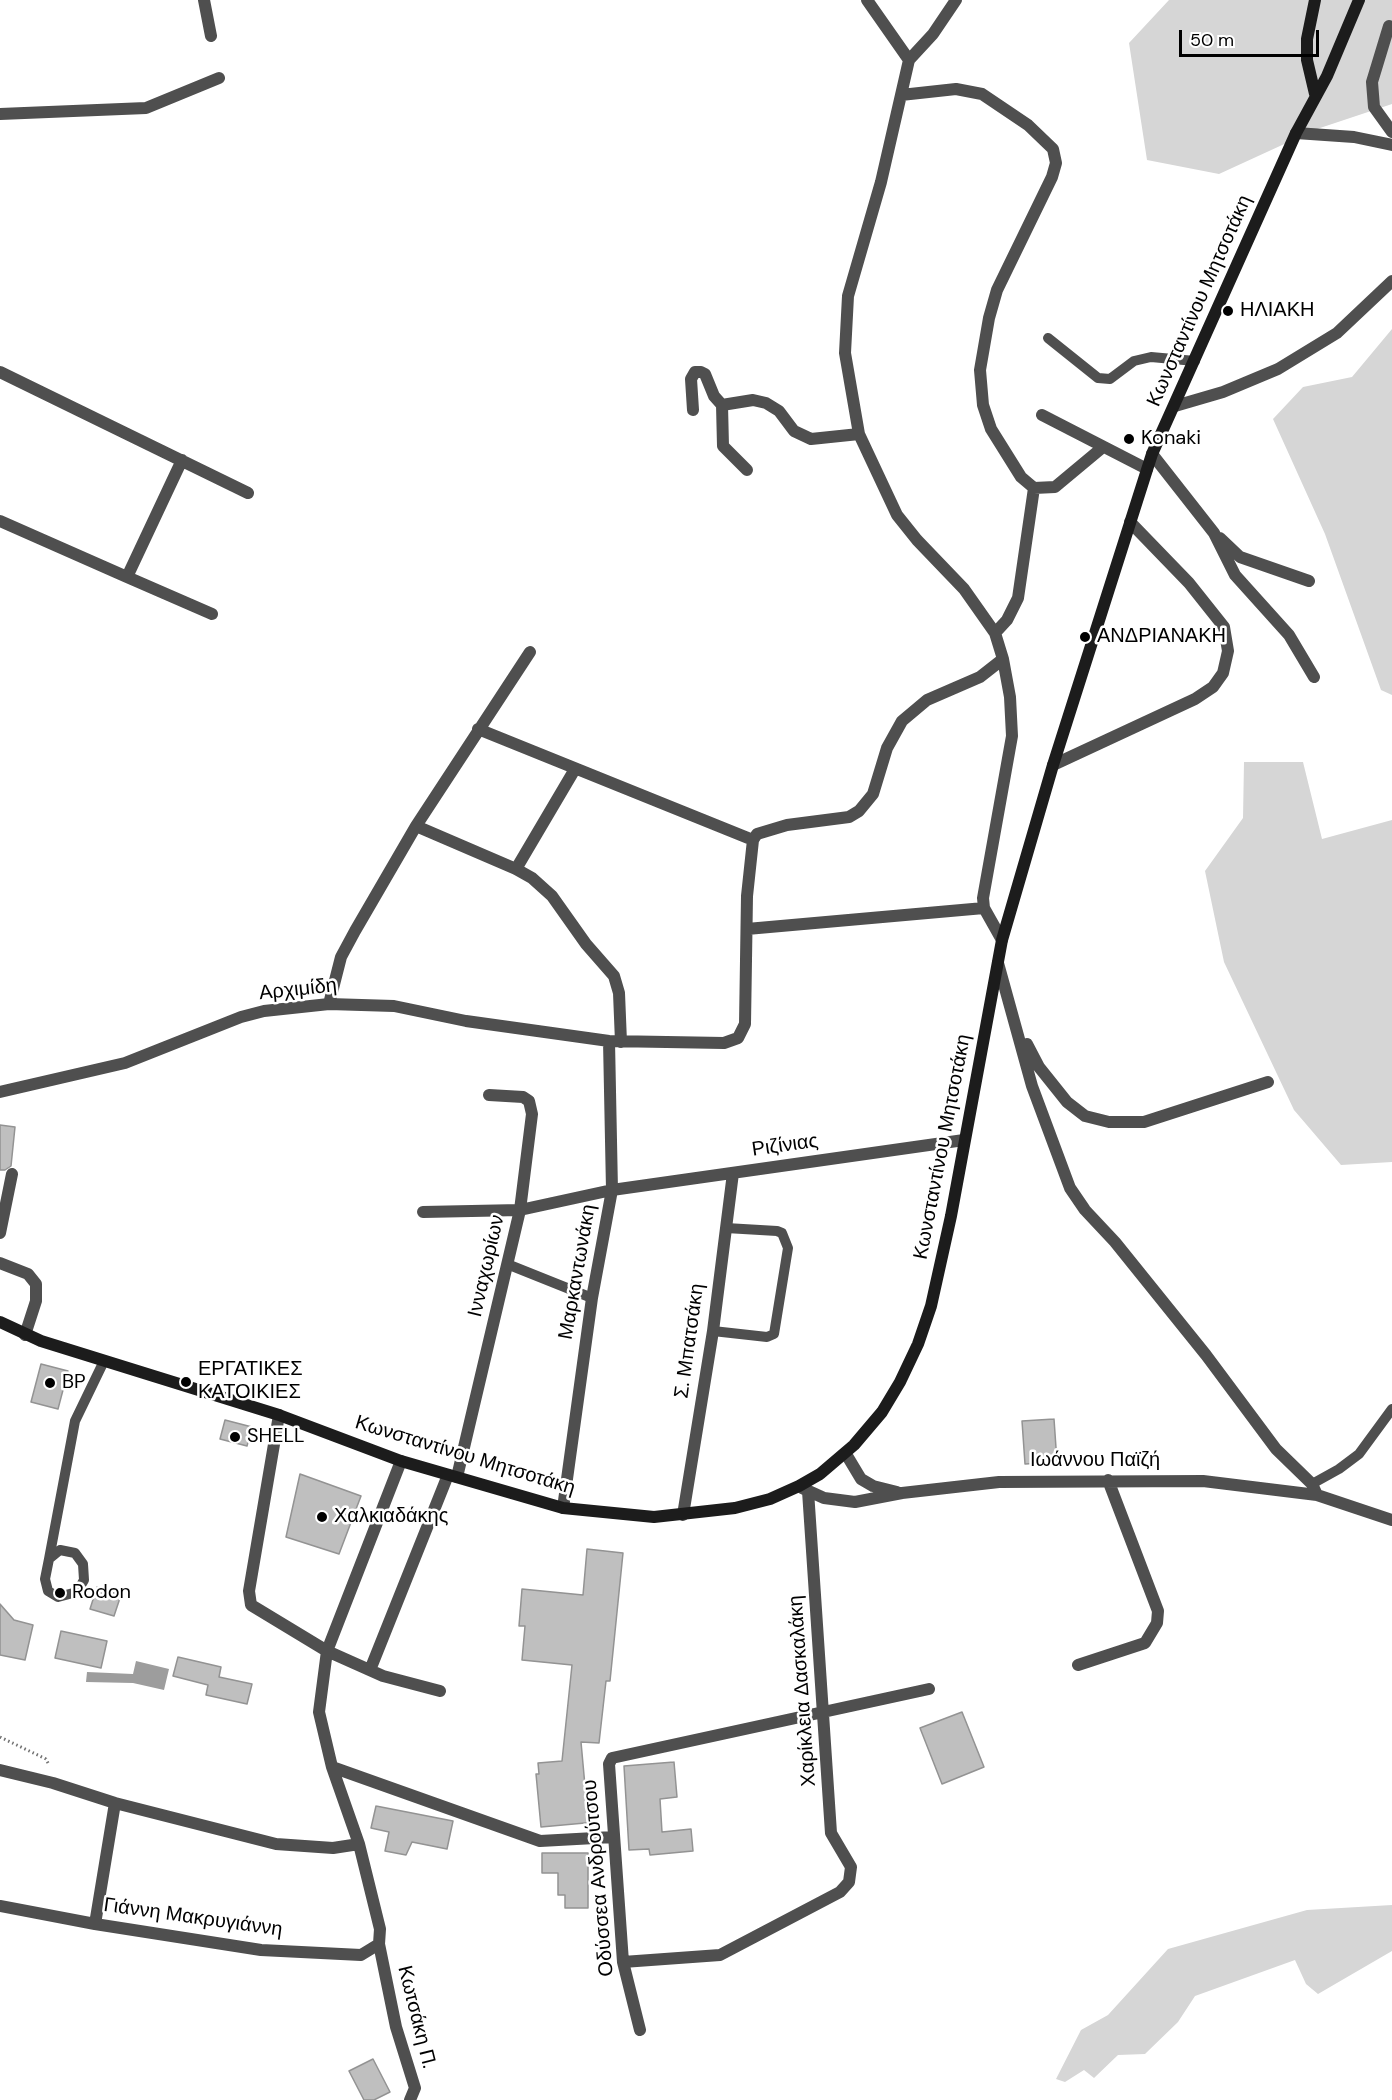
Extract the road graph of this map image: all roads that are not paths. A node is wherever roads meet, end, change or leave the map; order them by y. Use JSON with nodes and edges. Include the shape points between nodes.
{"nodes":[{"id":1,"x":204,"y":0,"type":"edge"},
{"id":2,"x":867,"y":0,"type":"edge"},
{"id":3,"x":956,"y":0,"type":"edge"},
{"id":4,"x":1315,"y":0,"type":"edge"},
{"id":5,"x":1359,"y":0,"type":"edge"},
{"id":6,"x":1389,"y":26,"type":"dead end"},
{"id":7,"x":211,"y":36,"type":"dead end"},
{"id":8,"x":909,"y":60,"type":"junction"},
{"id":9,"x":219,"y":78,"type":"dead end"},
{"id":10,"x":1315,"y":94,"type":"junction"},
{"id":11,"x":901,"y":95,"type":"junction"},
{"id":12,"x":0,"y":114,"type":"edge"},
{"id":13,"x":1392,"y":132,"type":"edge"},
{"id":14,"x":1296,"y":133,"type":"junction"},
{"id":15,"x":1392,"y":145,"type":"edge"},
{"id":16,"x":1392,"y":281,"type":"edge"},
{"id":17,"x":1048,"y":338,"type":"dead end"},
{"id":18,"x":1195,"y":360,"type":"junction"},
{"id":19,"x":0,"y":372,"type":"edge"},
{"id":20,"x":722,"y":405,"type":"junction"},
{"id":21,"x":1175,"y":406,"type":"junction"},
{"id":22,"x":693,"y":410,"type":"dead end"},
{"id":23,"x":1042,"y":415,"type":"dead end"},
{"id":24,"x":859,"y":434,"type":"junction"},
{"id":25,"x":1102,"y":447,"type":"junction"},
{"id":26,"x":1152,"y":454,"type":"junction"},
{"id":27,"x":182,"y":460,"type":"junction"},
{"id":28,"x":1147,"y":469,"type":"junction"},
{"id":29,"x":747,"y":470,"type":"dead end"},
{"id":30,"x":1035,"y":488,"type":"junction"},
{"id":31,"x":248,"y":493,"type":"dead end"},
{"id":32,"x":0,"y":521,"type":"edge"},
{"id":33,"x":1130,"y":522,"type":"junction"},
{"id":34,"x":1214,"y":533,"type":"junction"},
{"id":35,"x":127,"y":576,"type":"junction"},
{"id":36,"x":1309,"y":581,"type":"dead end"},
{"id":37,"x":212,"y":614,"type":"dead end"},
{"id":38,"x":995,"y":633,"type":"junction"},
{"id":39,"x":530,"y":652,"type":"dead end"},
{"id":40,"x":1003,"y":659,"type":"junction"},
{"id":41,"x":1314,"y":677,"type":"dead end"},
{"id":42,"x":478,"y":729,"type":"junction"},
{"id":43,"x":1053,"y":765,"type":"junction"},
{"id":44,"x":575,"y":769,"type":"junction"},
{"id":45,"x":416,"y":826,"type":"junction"},
{"id":46,"x":753,"y":840,"type":"junction"},
{"id":47,"x":516,"y":869,"type":"junction"},
{"id":48,"x":984,"y":908,"type":"junction"},
{"id":49,"x":747,"y":929,"type":"junction"},
{"id":50,"x":1002,"y":940,"type":"junction"},
{"id":51,"x":998,"y":963,"type":"junction"},
{"id":52,"x":329,"y":1004,"type":"junction"},
{"id":53,"x":1016,"y":1021,"type":"junction"},
{"id":54,"x":615,"y":1042,"type":"junction"},
{"id":55,"x":1268,"y":1082,"type":"dead end"},
{"id":56,"x":0,"y":1092,"type":"edge"},
{"id":57,"x":489,"y":1095,"type":"dead end"},
{"id":58,"x":964,"y":1140,"type":"junction"},
{"id":59,"x":733,"y":1173,"type":"junction"},
{"id":60,"x":12,"y":1174,"type":"dead end"},
{"id":61,"x":612,"y":1190,"type":"junction"},
{"id":62,"x":520,"y":1210,"type":"junction"},
{"id":63,"x":423,"y":1212,"type":"dead end"},
{"id":64,"x":726,"y":1228,"type":"junction"},
{"id":65,"x":0,"y":1233,"type":"edge"},
{"id":66,"x":0,"y":1263,"type":"edge"},
{"id":67,"x":507,"y":1264,"type":"junction"},
{"id":68,"x":592,"y":1298,"type":"junction"},
{"id":69,"x":0,"y":1322,"type":"edge"},
{"id":70,"x":712,"y":1331,"type":"junction"},
{"id":71,"x":25,"y":1335,"type":"junction"},
{"id":72,"x":104,"y":1361,"type":"junction"},
{"id":73,"x":1392,"y":1408,"type":"edge"},
{"id":74,"x":279,"y":1415,"type":"junction"},
{"id":75,"x":846,"y":1454,"type":"junction"},
{"id":76,"x":401,"y":1461,"type":"junction"},
{"id":77,"x":452,"y":1476,"type":"junction"},
{"id":78,"x":861,"y":1479,"type":"junction"},
{"id":79,"x":1108,"y":1480,"type":"junction"},
{"id":80,"x":804,"y":1489,"type":"junction"},
{"id":81,"x":1315,"y":1489,"type":"junction"},
{"id":82,"x":902,"y":1493,"type":"junction"},
{"id":83,"x":855,"y":1502,"type":"junction"},
{"id":84,"x":562,"y":1508,"type":"junction"},
{"id":85,"x":683,"y":1515,"type":"junction"},
{"id":86,"x":1392,"y":1520,"type":"edge"},
{"id":87,"x":49,"y":1559,"type":"junction"},
{"id":88,"x":327,"y":1651,"type":"junction"},
{"id":89,"x":1077,"y":1665,"type":"dead end"},
{"id":90,"x":370,"y":1671,"type":"junction"},
{"id":91,"x":929,"y":1689,"type":"dead end"},
{"id":92,"x":440,"y":1691,"type":"dead end"},
{"id":93,"x":822,"y":1712,"type":"junction"},
{"id":94,"x":332,"y":1767,"type":"junction"},
{"id":95,"x":0,"y":1770,"type":"edge"},
{"id":96,"x":115,"y":1803,"type":"junction"},
{"id":97,"x":613,"y":1837,"type":"junction"},
{"id":98,"x":359,"y":1844,"type":"junction"},
{"id":99,"x":0,"y":1906,"type":"edge"},
{"id":100,"x":95,"y":1924,"type":"junction"},
{"id":101,"x":379,"y":1944,"type":"junction"},
{"id":102,"x":623,"y":1962,"type":"junction"},
{"id":103,"x":640,"y":2030,"type":"dead end"},
{"id":104,"x":410,"y":2100,"type":"edge"}],
"edges":[{"from":1,"to":7,"type":"street"},
{"from":2,"to":8,"type":"street"},
{"from":3,"to":8,"type":"street"},
{"from":4,"to":10,"type":"main road","via":[[1307,60]]},
{"from":5,"to":10,"type":"main road","name":"Κωνσταντίνου Μητσοτάκη","via":[[1327,76]]},
{"from":6,"to":13,"type":"street","via":[[1372,82],[1374,107]]},
{"from":8,"to":11,"type":"street"},
{"from":9,"to":12,"type":"street","via":[[146,108]]},
{"from":10,"to":14,"type":"main road","name":"Κωνσταντίνου Μητσοτάκη"},
{"from":11,"to":24,"type":"street","via":[[848,296],[845,353]]},
{"from":11,"to":30,"type":"street","via":[[956,90],[982,94],[1028,125],[1053,149],[1056,163],[1052,177],[997,290],[982,346],[980,370],[983,405],[991,429],[1021,477]]},
{"from":14,"to":15,"type":"street","via":[[1354,137]]},
{"from":14,"to":18,"type":"main road","name":"Κωνσταντίνου Μητσοτάκη"},
{"from":16,"to":21,"type":"street","via":[[1336,333],[1278,369],[1223,392]]},
{"from":17,"to":18,"type":"lane","via":[[1098,378],[1110,379],[1134,361],[1151,357]]},
{"from":18,"to":21,"type":"main road","name":"Κωνσταντίνου Μητσοτάκη"},
{"from":19,"to":27,"type":"street"},
{"from":20,"to":22,"type":"street","via":[[705,374],[695,372],[691,379]]},
{"from":20,"to":24,"type":"street","via":[[753,400],[766,403],[779,411],[794,431],[811,439]]},
{"from":20,"to":29,"type":"street","via":[[723,446]]},
{"from":21,"to":26,"type":"main road","name":"Κωνσταντίνου Μητσοτάκη"},
{"from":23,"to":25,"type":"street"},
{"from":24,"to":38,"type":"street","via":[[897,515],[964,589]]},
{"from":25,"to":28,"type":"street"},
{"from":25,"to":30,"type":"street","via":[[1054,487]]},
{"from":26,"to":28,"type":"main road","name":"Κωνσταντίνου Μητσοτάκη"},
{"from":26,"to":34,"type":"street"},
{"from":27,"to":31,"type":"street"},
{"from":27,"to":35,"type":"street"},
{"from":28,"to":33,"type":"main road","name":"Κωνσταντίνου Μητσοτάκη"},
{"from":30,"to":38,"type":"street","via":[[1018,598]]},
{"from":32,"to":35,"type":"street"},
{"from":33,"to":43,"type":"main road","name":"Κωνσταντίνου Μητσοτάκη"},
{"from":33,"to":43,"type":"street","via":[[1189,583],[1224,627],[1228,651],[1223,673],[1213,687],[1195,699]]},
{"from":34,"to":36,"type":"street","via":[[1240,557]]},
{"from":34,"to":41,"type":"street","via":[[1235,575],[1289,635]]},
{"from":35,"to":37,"type":"street"},
{"from":38,"to":40,"type":"street"},
{"from":39,"to":42,"type":"street"},
{"from":40,"to":46,"type":"street","via":[[980,678],[927,700],[902,721],[887,748],[873,794],[859,811],[849,818],[764,830]]},
{"from":40,"to":48,"type":"street","via":[[1012,736],[984,879]]},
{"from":42,"to":44,"type":"street"},
{"from":42,"to":45,"type":"street"},
{"from":43,"to":50,"type":"main road","name":"Κωνσταντίνου Μητσοτάκη"},
{"from":44,"to":46,"type":"street"},
{"from":44,"to":47,"type":"street"},
{"from":45,"to":47,"type":"street","name":"Μαρκαντωνάκη"},
{"from":45,"to":52,"type":"street","via":[[341,957]]},
{"from":46,"to":49,"type":"street","name":"Αρχιμίδη"},
{"from":47,"to":54,"type":"street","name":"Μαρκαντωνάκη","via":[[552,896],[614,976],[619,993]]},
{"from":48,"to":49,"type":"street"},
{"from":48,"to":50,"type":"street"},
{"from":49,"to":54,"type":"street","name":"Αρχιμίδη","via":[[745,1024],[738,1038],[724,1043]]},
{"from":50,"to":51,"type":"main road","name":"Κωνσταντίνου Μητσοτάκη"},
{"from":51,"to":53,"type":"street"},
{"from":51,"to":58,"type":"main road","name":"Κωνσταντίνου Μητσοτάκη"},
{"from":52,"to":54,"type":"street","name":"Αρχιμίδη","via":[[394,1006],[466,1021]]},
{"from":52,"to":56,"type":"street","name":"Αρχιμίδη","via":[[241,1017],[125,1063]]},
{"from":53,"to":55,"type":"street","via":[[1038,1067],[1084,1116],[1109,1122],[1144,1122]]},
{"from":53,"to":81,"type":"street","via":[[1032,1086],[1070,1188],[1206,1355],[1276,1449]]},
{"from":54,"to":61,"type":"street","name":"Μαρκαντωνάκη"},
{"from":57,"to":62,"type":"street","name":"Ινναχωρίων","via":[[524,1097],[529,1101],[532,1114]]},
{"from":58,"to":59,"type":"street","name":"Ριζίνιας"},
{"from":58,"to":75,"type":"main road","name":"Κωνσταντίνου Μητσοτάκη","via":[[939,1272],[918,1344],[882,1412]]},
{"from":59,"to":61,"type":"street","name":"Ριζίνιας"},
{"from":59,"to":64,"type":"street","name":"Σ. Μπατσάκη"},
{"from":60,"to":65,"type":"street"},
{"from":61,"to":62,"type":"street","name":"Ριζίνιας"},
{"from":61,"to":68,"type":"street","name":"Μαρκαντωνάκη"},
{"from":62,"to":63,"type":"street","name":"Ριζίνιας"},
{"from":62,"to":67,"type":"street","name":"Ινναχωρίων"},
{"from":64,"to":70,"type":"street","name":"Σ. Μπατσάκη"},
{"from":64,"to":70,"type":"lane","via":[[777,1231],[782,1233],[788,1248],[774,1334],[767,1337]]},
{"from":66,"to":71,"type":"street","via":[[28,1274],[36,1284],[36,1301]]},
{"from":67,"to":68,"type":"lane"},
{"from":67,"to":77,"type":"street","name":"Ινναχωρίων"},
{"from":68,"to":84,"type":"street","name":"Μαρκαντωνάκη"},
{"from":69,"to":71,"type":"main road","name":"Κωνσταντίνου Μητσοτάκη"},
{"from":70,"to":85,"type":"street","name":"Σ. Μπατσάκη"},
{"from":71,"to":72,"type":"main road","name":"Κωνσταντίνου Μητσοτάκη"},
{"from":72,"to":74,"type":"main road","name":"Κωνσταντίνου Μητσοτάκη"},
{"from":72,"to":87,"type":"lane","via":[[75,1421]]},
{"from":73,"to":81,"type":"lane","via":[[1359,1454]]},
{"from":74,"to":76,"type":"main road","name":"Κωνσταντίνου Μητσοτάκη"},
{"from":74,"to":88,"type":"street","via":[[249,1599],[251,1605]]},
{"from":75,"to":78,"type":"street"},
{"from":75,"to":80,"type":"main road","name":"Κωνσταντίνου Μητσοτάκη"},
{"from":76,"to":77,"type":"main road","name":"Κωνσταντίνου Μητσοτάκη"},
{"from":76,"to":88,"type":"street","name":"Κωτσάκη Π."},
{"from":77,"to":84,"type":"main road","name":"Κωνσταντίνου Μητσοτάκη"},
{"from":77,"to":90,"type":"street","name":"Ινναχωρίων"},
{"from":78,"to":82,"type":"street"},
{"from":78,"to":83,"type":"street"},
{"from":79,"to":81,"type":"street","name":"Ιωάννου Παϊζή","via":[[1203,1481]]},
{"from":79,"to":82,"type":"street","name":"Ιωάννου Παϊζή","via":[[999,1482]]},
{"from":79,"to":89,"type":"street","via":[[1158,1611],[1157,1623],[1145,1643]]},
{"from":80,"to":83,"type":"street","name":"Ιωάννου Παϊζή","via":[[836,1501]]},
{"from":80,"to":85,"type":"main road","name":"Κωνσταντίνου Μητσοτάκη","via":[[735,1508]]},
{"from":80,"to":93,"type":"street","name":"Χαρίκλεια Δασκαλάκη"},
{"from":81,"to":86,"type":"street","name":"Ιωάννου Παϊζή"},
{"from":82,"to":83,"type":"street","name":"Ιωάννου Παϊζή"},
{"from":84,"to":85,"type":"main road","name":"Κωνσταντίνου Μητσοτάκη","via":[[632,1517]]},
{"from":87,"to":87,"type":"lane","via":[[45,1580],[48,1591],[58,1597],[77,1592],[84,1580],[83,1564],[75,1554],[60,1550]]},
{"from":88,"to":90,"type":"street"},
{"from":88,"to":94,"type":"street","name":"Κωτσάκη Π.","via":[[320,1712]]},
{"from":90,"to":92,"type":"street"},
{"from":91,"to":93,"type":"street"},
{"from":93,"to":97,"type":"street","name":"Οδύσσεα Ανδρούτσου","via":[[612,1758],[609,1764]]},
{"from":93,"to":102,"type":"street","name":"Χαρίκλεια Δασκαλάκη","via":[[831,1833],[851,1867],[849,1882],[840,1892],[720,1954]]},
{"from":94,"to":97,"type":"street","via":[[540,1841]]},
{"from":94,"to":98,"type":"street","name":"Κωτσάκη Π."},
{"from":95,"to":96,"type":"street"},
{"from":96,"to":98,"type":"street","via":[[276,1844],[333,1848]]},
{"from":96,"to":100,"type":"street"},
{"from":97,"to":102,"type":"street","name":"Οδύσσεα Ανδρούτσου"},
{"from":98,"to":101,"type":"street","name":"Κωτσάκη Π.","via":[[380,1929]]},
{"from":99,"to":100,"type":"street","name":"Γιάννη Μακρυγιάννη"},
{"from":100,"to":101,"type":"street","name":"Γιάννη Μακρυγιάννη","via":[[261,1950],[361,1955]]},
{"from":101,"to":104,"type":"street","name":"Κωτσάκη Π.","via":[[396,2027],[415,2088]]},
{"from":102,"to":103,"type":"street","name":"Οδύσσεα Ανδρούτσου"}]}
